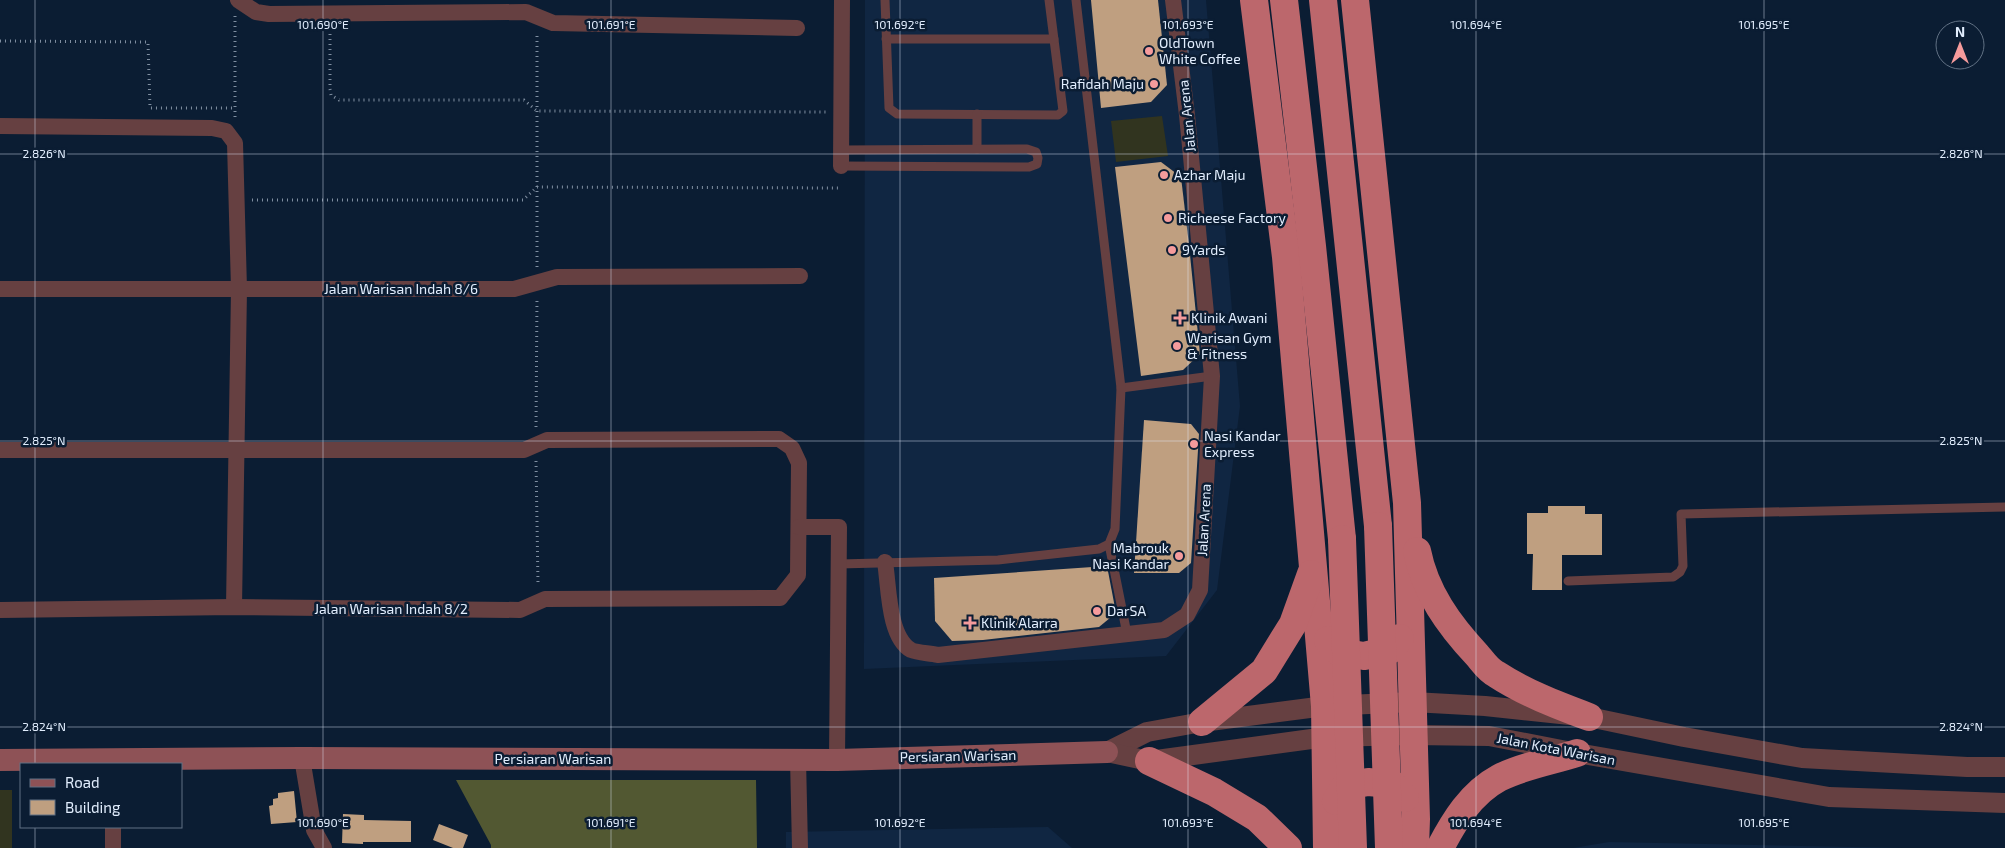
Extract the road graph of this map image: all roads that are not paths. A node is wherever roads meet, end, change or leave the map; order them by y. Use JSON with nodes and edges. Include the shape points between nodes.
{"nodes":[{"id":1,"x":842,"y":0,"type":"edge"},
{"id":2,"x":885,"y":0,"type":"edge"},
{"id":3,"x":1049,"y":0,"type":"edge"},
{"id":4,"x":1076,"y":0,"type":"edge"},
{"id":5,"x":1173,"y":0,"type":"edge"},
{"id":6,"x":1254,"y":0,"type":"edge"},
{"id":7,"x":1284,"y":0,"type":"edge"},
{"id":8,"x":1323,"y":0,"type":"edge"},
{"id":9,"x":1355,"y":0,"type":"edge"},
{"id":10,"x":239,"y":1,"type":"edge"},
{"id":11,"x":797,"y":28,"type":"dead end"},
{"id":12,"x":886,"y":39,"type":"junction"},
{"id":13,"x":1054,"y":39,"type":"junction"},
{"id":14,"x":977,"y":114,"type":"junction"},
{"id":15,"x":0,"y":126,"type":"edge"},
{"id":16,"x":977,"y":149,"type":"junction"},
{"id":17,"x":841,"y":150,"type":"junction"},
{"id":18,"x":841,"y":166,"type":"joint"},
{"id":19,"x":800,"y":276,"type":"dead end"},
{"id":20,"x":0,"y":289,"type":"edge"},
{"id":21,"x":239,"y":289,"type":"junction"},
{"id":22,"x":1212,"y":376,"type":"junction"},
{"id":23,"x":1121,"y":388,"type":"junction"},
{"id":24,"x":0,"y":450,"type":"edge"},
{"id":25,"x":235,"y":451,"type":"junction"},
{"id":26,"x":1407,"y":503,"type":"junction"},
{"id":27,"x":2005,"y":507,"type":"edge"},
{"id":28,"x":799,"y":526,"type":"junction"},
{"id":29,"x":1109,"y":544,"type":"junction"},
{"id":30,"x":886,"y":562,"type":"junction"},
{"id":31,"x":839,"y":564,"type":"junction"},
{"id":32,"x":1312,"y":570,"type":"junction"},
{"id":33,"x":1568,"y":581,"type":"dead end"},
{"id":34,"x":1410,"y":606,"type":"junction"},
{"id":35,"x":234,"y":607,"type":"junction"},
{"id":36,"x":0,"y":610,"type":"edge"},
{"id":37,"x":1317,"y":613,"type":"junction"},
{"id":38,"x":1127,"y":634,"type":"junction"},
{"id":39,"x":1413,"y":702,"type":"junction"},
{"id":40,"x":1325,"y":706,"type":"junction"},
{"id":41,"x":1589,"y":717,"type":"junction"},
{"id":42,"x":1202,"y":722,"type":"junction"},
{"id":43,"x":1413,"y":735,"type":"junction"},
{"id":44,"x":1326,"y":737,"type":"junction"},
{"id":45,"x":1107,"y":752,"type":"junction"},
{"id":46,"x":1577,"y":754,"type":"junction"},
{"id":47,"x":302,"y":758,"type":"junction"},
{"id":48,"x":798,"y":759,"type":"junction"},
{"id":49,"x":0,"y":760,"type":"edge"},
{"id":50,"x":837,"y":760,"type":"junction"},
{"id":51,"x":1149,"y":761,"type":"junction"},
{"id":52,"x":113,"y":762,"type":"edge"},
{"id":53,"x":2005,"y":767,"type":"edge"},
{"id":54,"x":2005,"y":803,"type":"edge"},
{"id":55,"x":1416,"y":818,"type":"junction"},
{"id":56,"x":1328,"y":821,"type":"junction"},
{"id":57,"x":113,"y":828,"type":"edge"},
{"id":58,"x":113,"y":848,"type":"edge"},
{"id":59,"x":324,"y":848,"type":"edge"},
{"id":60,"x":800,"y":848,"type":"edge"},
{"id":61,"x":1288,"y":848,"type":"edge"},
{"id":62,"x":1327,"y":848,"type":"edge"},
{"id":63,"x":1353,"y":848,"type":"edge"},
{"id":64,"x":1389,"y":848,"type":"edge"},
{"id":65,"x":1415,"y":848,"type":"edge"},
{"id":66,"x":1440,"y":848,"type":"edge"}],
"edges":[{"from":1,"to":17,"type":"street"},
{"from":2,"to":12,"type":"lane"},
{"from":3,"to":13,"type":"lane"},
{"from":4,"to":23,"type":"lane"},
{"from":5,"to":22,"type":"street","name":"Jalan Arena"},
{"from":6,"to":32,"type":"highway","via":[[1286,257]]},
{"from":7,"to":63,"type":"highway","bridge":true,"via":[[1342,539]]},
{"from":8,"to":64,"type":"highway","bridge":true,"via":[[1378,526]]},
{"from":9,"to":26,"type":"highway"},
{"from":10,"to":11,"type":"street","via":[[256,12],[269,14],[526,12],[553,23]]},
{"from":12,"to":13,"type":"lane"},
{"from":12,"to":14,"type":"lane","via":[[889,108],[892,111],[897,114]]},
{"from":13,"to":14,"type":"lane","via":[[1063,111],[1058,115]]},
{"from":14,"to":16,"type":"lane"},
{"from":15,"to":21,"type":"street","via":[[212,128],[226,131],[235,143]]},
{"from":16,"to":17,"type":"lane"},
{"from":16,"to":18,"type":"lane","via":[[1027,149],[1038,154],[1038,161],[1029,167]]},
{"from":17,"to":18,"type":"street"},
{"from":19,"to":21,"type":"street","name":"Jalan Warisan Indah 8/6","via":[[557,277],[514,289]]},
{"from":20,"to":21,"type":"street","name":"Jalan Warisan Indah 8/6"},
{"from":21,"to":25,"type":"street"},
{"from":22,"to":23,"type":"lane"},
{"from":22,"to":38,"type":"street","name":"Jalan Arena","via":[[1200,590],[1187,615],[1164,630]]},
{"from":23,"to":29,"type":"lane","via":[[1115,529]]},
{"from":24,"to":25,"type":"street"},
{"from":25,"to":28,"type":"street","via":[[524,450],[548,440],[779,439],[792,448],[799,463]]},
{"from":25,"to":35,"type":"street"},
{"from":26,"to":34,"type":"highway"},
{"from":26,"to":41,"type":"highway","via":[[1420,566],[1436,604],[1464,641],[1494,673],[1540,698]]},
{"from":27,"to":33,"type":"lane","via":[[1681,514],[1683,566],[1673,577]]},
{"from":28,"to":31,"type":"street","via":[[839,527]]},
{"from":28,"to":35,"type":"street","name":"Jalan Warisan Indah 8/2","via":[[798,575],[780,598],[545,599],[520,610]]},
{"from":29,"to":30,"type":"lane","via":[[1099,550],[998,560]]},
{"from":29,"to":38,"type":"lane"},
{"from":30,"to":31,"type":"lane"},
{"from":30,"to":38,"type":"street","name":"Jalan Arena","via":[[893,621],[900,640],[912,650],[938,655]]},
{"from":31,"to":50,"type":"street"},
{"from":32,"to":37,"type":"highway"},
{"from":32,"to":42,"type":"highway","via":[[1293,624],[1264,671]]},
{"from":34,"to":37,"type":"highway","via":[[1404,633],[1390,650],[1364,656],[1339,652],[1328,641]]},
{"from":34,"to":39,"type":"highway"},
{"from":35,"to":36,"type":"street","name":"Jalan Warisan Indah 8/2"},
{"from":37,"to":40,"type":"highway"},
{"from":39,"to":40,"type":"street"},
{"from":39,"to":41,"type":"street"},
{"from":39,"to":43,"type":"highway"},
{"from":40,"to":42,"type":"street"},
{"from":40,"to":44,"type":"highway"},
{"from":41,"to":53,"type":"street","via":[[1802,758]]},
{"from":42,"to":45,"type":"street","via":[[1146,732]]},
{"from":43,"to":44,"type":"street","name":"Jalan Kota Warisan"},
{"from":43,"to":46,"type":"street","name":"Jalan Kota Warisan","via":[[1489,736]]},
{"from":43,"to":55,"type":"highway"},
{"from":44,"to":51,"type":"street","name":"Jalan Kota Warisan"},
{"from":44,"to":56,"type":"highway"},
{"from":45,"to":50,"type":"main road","name":"Persiaran Warisan"},
{"from":45,"to":51,"type":"street","name":"Jalan Kota Warisan"},
{"from":46,"to":54,"type":"street","name":"Jalan Kota Warisan","via":[[1829,797]]},
{"from":46,"to":66,"type":"highway","via":[[1517,771],[1486,787],[1464,808]]},
{"from":47,"to":48,"type":"main road","name":"Persiaran Warisan"},
{"from":47,"to":52,"type":"main road","name":"Persiaran Warisan"},
{"from":47,"to":59,"type":"street","via":[[314,830]]},
{"from":48,"to":50,"type":"main road","name":"Persiaran Warisan"},
{"from":48,"to":60,"type":"street"},
{"from":49,"to":52,"type":"main road","name":"Persiaran Warisan"},
{"from":51,"to":61,"type":"highway","via":[[1214,792],[1258,818]]},
{"from":55,"to":56,"type":"highway","via":[[1405,798],[1392,784],[1368,782],[1345,786]]},
{"from":55,"to":65,"type":"highway"},
{"from":56,"to":62,"type":"highway"},
{"from":57,"to":58,"type":"street"}]}
